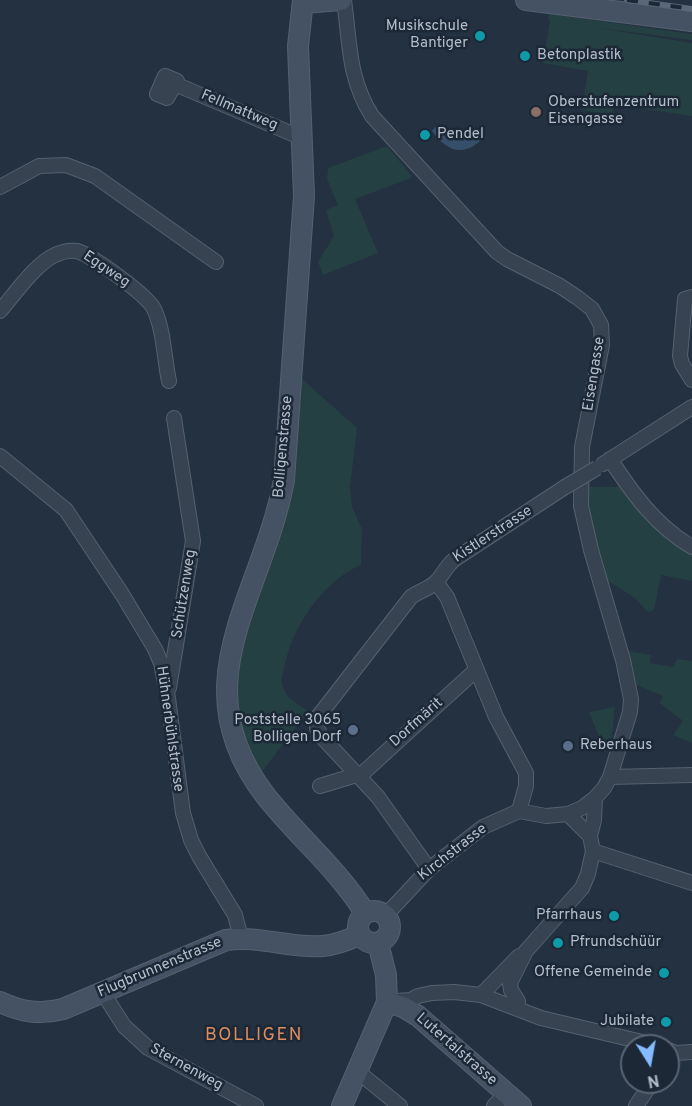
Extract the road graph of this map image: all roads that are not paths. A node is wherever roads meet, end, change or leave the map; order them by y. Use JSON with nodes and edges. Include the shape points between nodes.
{"nodes":[{"id":1,"x":343,"y":0,"type":"edge"},
{"id":2,"x":526,"y":0,"type":"edge"},
{"id":3,"x":303,"y":2,"type":"edge"},
{"id":4,"x":692,"y":21,"type":"edge"},
{"id":5,"x":175,"y":84,"type":"dead end"},
{"id":6,"x":302,"y":138,"type":"junction"},
{"id":7,"x":0,"y":187,"type":"edge"},
{"id":8,"x":216,"y":262,"type":"dead end"},
{"id":9,"x":692,"y":297,"type":"edge"},
{"id":10,"x":0,"y":311,"type":"edge"},
{"id":11,"x":692,"y":380,"type":"edge"},
{"id":12,"x":169,"y":381,"type":"dead end"},
{"id":13,"x":692,"y":407,"type":"edge"},
{"id":14,"x":174,"y":418,"type":"dead end"},
{"id":15,"x":0,"y":456,"type":"edge"},
{"id":16,"x":610,"y":459,"type":"junction"},
{"id":17,"x":692,"y":547,"type":"edge"},
{"id":18,"x":436,"y":582,"type":"junction"},
{"id":19,"x":476,"y":670,"type":"junction"},
{"id":20,"x":168,"y":698,"type":"junction"},
{"id":21,"x":357,"y":774,"type":"junction"},
{"id":22,"x":692,"y":775,"type":"edge"},
{"id":23,"x":610,"y":777,"type":"junction"},
{"id":24,"x":320,"y":786,"type":"dead end"},
{"id":25,"x":595,"y":798,"type":"junction"},
{"id":26,"x":519,"y":811,"type":"junction"},
{"id":27,"x":568,"y":814,"type":"junction"},
{"id":28,"x":590,"y":836,"type":"junction"},
{"id":29,"x":593,"y":851,"type":"junction"},
{"id":30,"x":429,"y":869,"type":"junction"},
{"id":31,"x":692,"y":883,"type":"edge"},
{"id":32,"x":365,"y":913,"type":"junction"},
{"id":33,"x":386,"y":916,"type":"junction"},
{"id":34,"x":359,"y":935,"type":"junction"},
{"id":35,"x":241,"y":938,"type":"junction"},
{"id":36,"x":378,"y":943,"type":"junction"},
{"id":37,"x":526,"y":951,"type":"junction"},
{"id":38,"x":103,"y":993,"type":"junction"},
{"id":39,"x":481,"y":995,"type":"junction"},
{"id":40,"x":0,"y":1002,"type":"edge"},
{"id":41,"x":387,"y":1002,"type":"junction"},
{"id":42,"x":517,"y":1008,"type":"junction"},
{"id":43,"x":620,"y":1037,"type":"edge"},
{"id":44,"x":357,"y":1071,"type":"junction"},
{"id":45,"x":507,"y":1102,"type":"edge"},
{"id":46,"x":256,"y":1106,"type":"edge"},
{"id":47,"x":342,"y":1106,"type":"edge"},
{"id":48,"x":400,"y":1106,"type":"edge"}],
"edges":[{"from":1,"to":3,"type":"main road"},
{"from":1,"to":23,"type":"street","name":"Eisengasse","via":[[354,77],[376,122],[497,252],[578,298],[592,309],[601,325],[602,345],[582,447],[580,497],[631,699]]},
{"from":2,"to":4,"type":"main road"},
{"from":3,"to":6,"type":"main road","name":"Bolligenstrasse","via":[[298,40]]},
{"from":5,"to":6,"type":"street","name":"Fellmattweg"},
{"from":6,"to":32,"type":"main road","name":"Bolligenstrasse","via":[[303,206],[284,480],[231,656],[227,703],[232,733],[247,768],[266,796],[346,884]]},
{"from":7,"to":8,"type":"street","via":[[39,166],[66,165],[95,176]]},
{"from":9,"to":11,"type":"street","via":[[685,298],[680,348],[682,363]]},
{"from":10,"to":12,"type":"street","name":"Eggweg","via":[[42,264],[59,254],[76,251],[99,263],[152,306]]},
{"from":13,"to":16,"type":"street","name":"Kistlerstrasse"},
{"from":14,"to":20,"type":"street","name":"Schützenweg","via":[[193,541]]},
{"from":15,"to":20,"type":"street","name":"Hühnerbühlstrasse","via":[[54,499],[76,523],[155,649]]},
{"from":16,"to":17,"type":"street","via":[[646,509]]},
{"from":16,"to":18,"type":"street","name":"Kistlerstrasse","bridge":true,"via":[[455,559]]},
{"from":18,"to":19,"type":"street","via":[[447,597]]},
{"from":18,"to":21,"type":"street","name":"Kistlerstrasse","via":[[411,597],[319,713],[319,732]]},
{"from":19,"to":21,"type":"street","name":"Dorfmärit","via":[[363,773]]},
{"from":19,"to":26,"type":"street","via":[[526,773]]},
{"from":20,"to":35,"type":"street","name":"Hühnerbühlstrasse","via":[[186,826],[199,856],[235,915]]},
{"from":21,"to":24,"type":"street","name":"Dorfmärit"},
{"from":21,"to":30,"type":"street"},
{"from":22,"to":23,"type":"street"},
{"from":23,"to":25,"type":"street","name":"Eisengasse"},
{"from":25,"to":27,"type":"street"},
{"from":25,"to":28,"type":"street"},
{"from":26,"to":27,"type":"street","via":[[546,816]]},
{"from":26,"to":30,"type":"street","name":"Kirchstrasse","via":[[475,832]]},
{"from":27,"to":28,"type":"street"},
{"from":28,"to":29,"type":"street"},
{"from":29,"to":31,"type":"street"},
{"from":29,"to":37,"type":"street","via":[[582,888]]},
{"from":30,"to":33,"type":"street","name":"Kirchstrasse"},
{"from":32,"to":33,"type":"main road","via":[[378,911]]},
{"from":32,"to":34,"type":"main road","via":[[358,923]]},
{"from":33,"to":36,"type":"main road","via":[[390,929],[387,938]]},
{"from":34,"to":35,"type":"main road","name":"Flugbrunnenstrasse","via":[[318,946]]},
{"from":34,"to":36,"type":"main road","via":[[369,944]]},
{"from":35,"to":38,"type":"main road","name":"Flugbrunnenstrasse","via":[[217,943]]},
{"from":36,"to":41,"type":"main road"},
{"from":37,"to":39,"type":"street"},
{"from":37,"to":42,"type":"street","via":[[510,983]]},
{"from":38,"to":40,"type":"main road","name":"Flugbrunnenstrasse","via":[[52,1012],[29,1012]]},
{"from":38,"to":46,"type":"street","name":"Sternenweg","via":[[124,1026],[148,1048]]},
{"from":39,"to":41,"type":"street","via":[[432,993]]},
{"from":39,"to":42,"type":"street"},
{"from":41,"to":44,"type":"main road"},
{"from":41,"to":45,"type":"main road","name":"Lutertalstrasse","via":[[418,1016]]},
{"from":42,"to":43,"type":"street","via":[[550,1021]]},
{"from":44,"to":47,"type":"main road"},
{"from":44,"to":48,"type":"street"}]}
